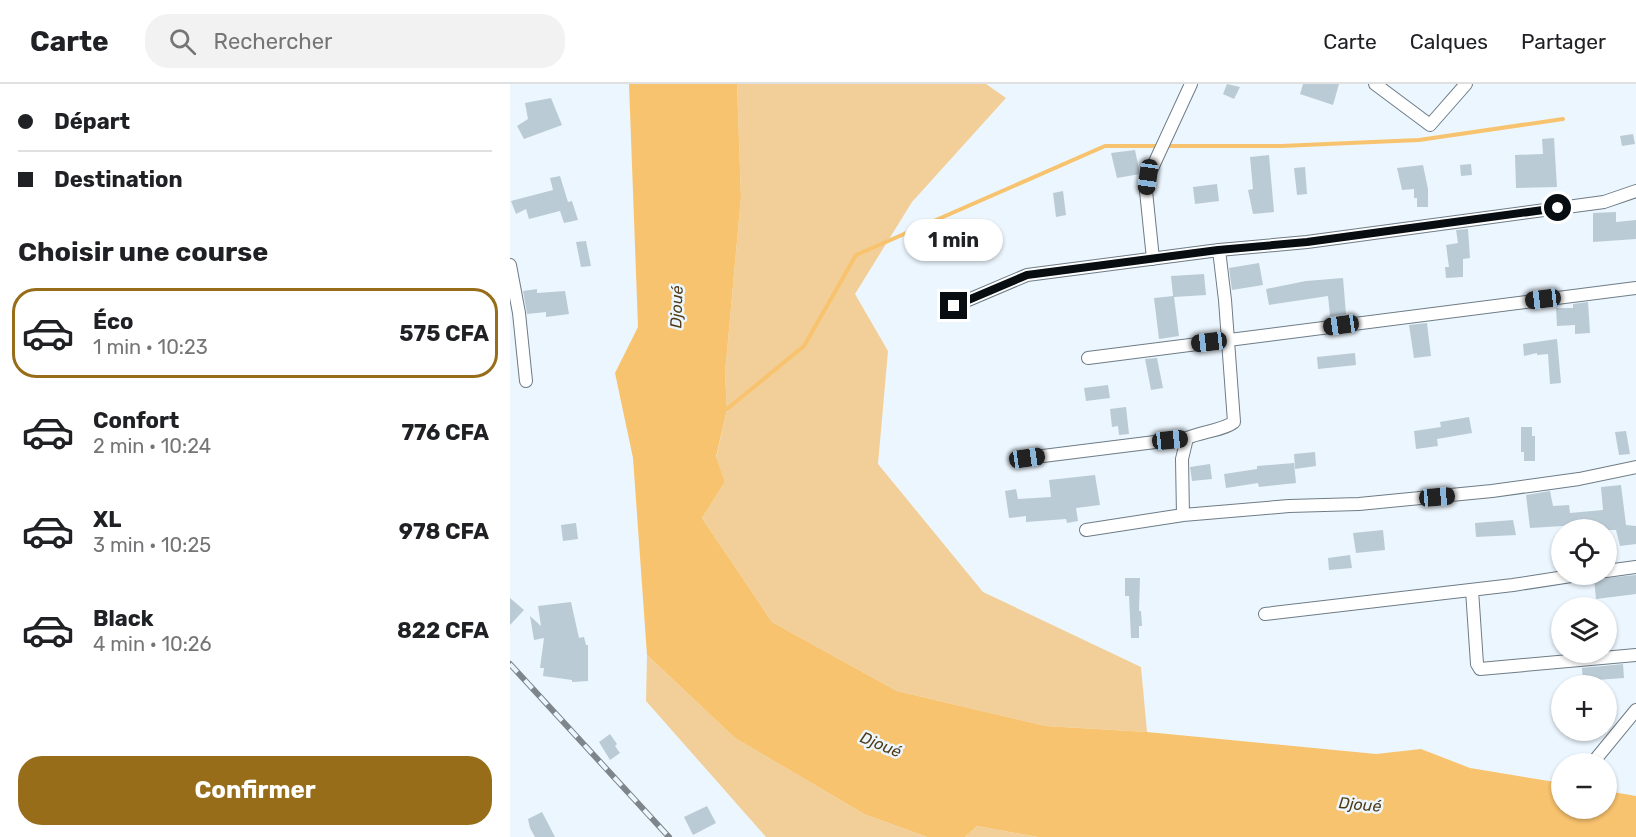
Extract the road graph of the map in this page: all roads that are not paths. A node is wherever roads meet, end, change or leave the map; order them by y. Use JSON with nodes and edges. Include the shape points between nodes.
{"nodes":[{"id":1,"x":1191,"y":84,"type":"edge"},
{"id":2,"x":1375,"y":84,"type":"edge"},
{"id":3,"x":1466,"y":84,"type":"edge"},
{"id":4,"x":1636,"y":191,"type":"edge"},
{"id":5,"x":1218,"y":250,"type":"junction"},
{"id":6,"x":1153,"y":260,"type":"junction"},
{"id":7,"x":510,"y":265,"type":"edge"},
{"id":8,"x":1636,"y":288,"type":"edge"},
{"id":9,"x":954,"y":306,"type":"dead end"},
{"id":10,"x":1228,"y":340,"type":"junction"},
{"id":11,"x":1088,"y":358,"type":"dead end"},
{"id":12,"x":526,"y":381,"type":"dead end"},
{"id":13,"x":1187,"y":438,"type":"junction"},
{"id":14,"x":1027,"y":458,"type":"dead end"},
{"id":15,"x":1636,"y":467,"type":"edge"},
{"id":16,"x":1183,"y":515,"type":"junction"},
{"id":17,"x":1086,"y":530,"type":"dead end"},
{"id":18,"x":1636,"y":567,"type":"edge"},
{"id":19,"x":1617,"y":570,"type":"edge"},
{"id":20,"x":1551,"y":579,"type":"edge"},
{"id":21,"x":1473,"y":590,"type":"junction"},
{"id":22,"x":1265,"y":614,"type":"dead end"},
{"id":23,"x":1636,"y":655,"type":"edge"},
{"id":24,"x":1636,"y":710,"type":"edge"},
{"id":25,"x":1601,"y":753,"type":"edge"}],
"edges":[{"from":1,"to":6,"type":"street","via":[[1148,177]]},
{"from":2,"to":3,"type":"street","via":[[1430,125]]},
{"from":4,"to":5,"type":"street","via":[[1604,202],[1307,242]]},
{"from":5,"to":6,"type":"street"},
{"from":5,"to":10,"type":"street"},
{"from":6,"to":9,"type":"street","via":[[1027,275]]},
{"from":7,"to":12,"type":"street"},
{"from":8,"to":10,"type":"street"},
{"from":10,"to":11,"type":"street"},
{"from":10,"to":13,"type":"street","via":[[1234,422]]},
{"from":13,"to":14,"type":"street"},
{"from":13,"to":16,"type":"street","via":[[1182,459]]},
{"from":15,"to":16,"type":"street","via":[[1469,494]]},
{"from":16,"to":17,"type":"street"},
{"from":18,"to":19,"type":"street"},
{"from":20,"to":21,"type":"street"},
{"from":21,"to":22,"type":"street"},
{"from":21,"to":23,"type":"street","via":[[1480,669]]},
{"from":24,"to":25,"type":"street"}]}
